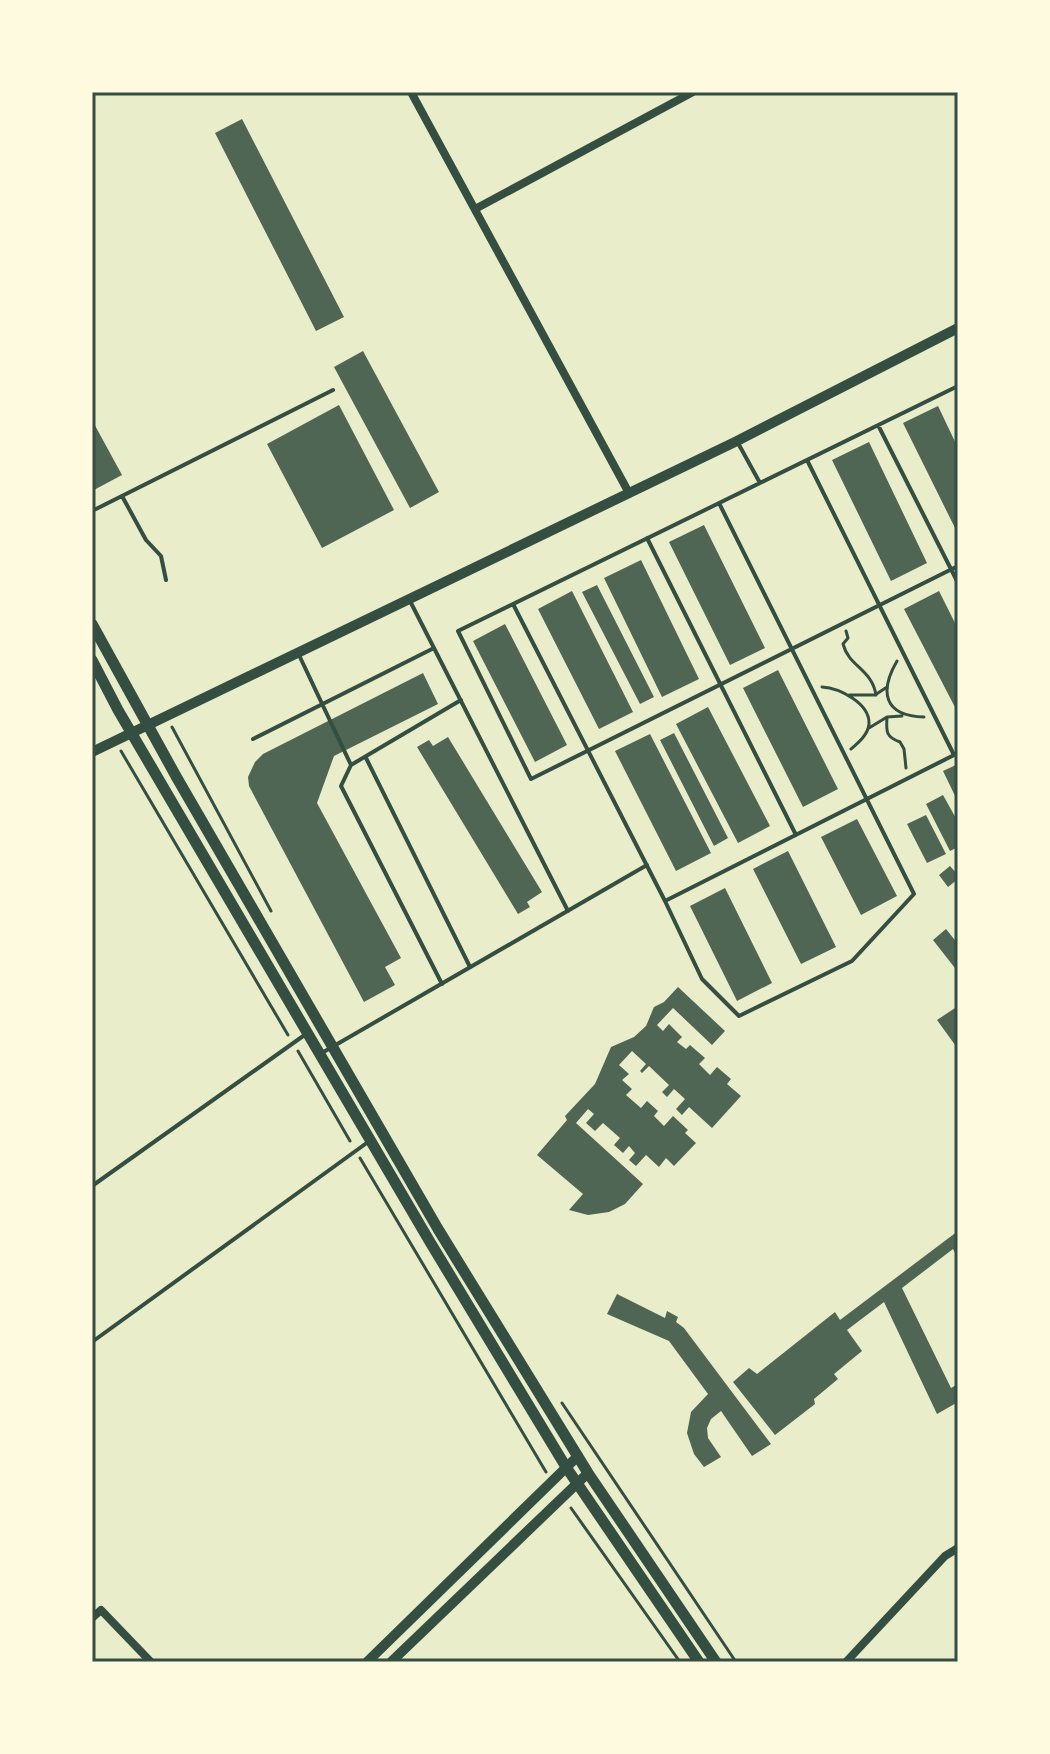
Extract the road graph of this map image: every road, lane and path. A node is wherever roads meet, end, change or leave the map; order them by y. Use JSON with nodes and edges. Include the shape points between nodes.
{"nodes":[{"id":1,"x":411,"y":92,"type":"edge"},
{"id":2,"x":693,"y":92,"type":"edge"},
{"id":3,"x":477,"y":208,"type":"junction"},
{"id":4,"x":958,"y":328,"type":"edge"},
{"id":5,"x":958,"y":386,"type":"edge"},
{"id":6,"x":333,"y":390,"type":"dead end"},
{"id":7,"x":878,"y":425,"type":"junction"},
{"id":8,"x":737,"y":441,"type":"junction"},
{"id":9,"x":807,"y":460,"type":"junction"},
{"id":10,"x":760,"y":483,"type":"junction"},
{"id":11,"x":629,"y":493,"type":"junction"},
{"id":12,"x":122,"y":496,"type":"junction"},
{"id":13,"x":719,"y":503,"type":"junction"},
{"id":14,"x":92,"y":511,"type":"edge"},
{"id":15,"x":647,"y":538,"type":"junction"},
{"id":16,"x":958,"y":566,"type":"edge"},
{"id":17,"x":952,"y":570,"type":"junction"},
{"id":18,"x":166,"y":580,"type":"dead end"},
{"id":19,"x":958,"y":583,"type":"edge"},
{"id":20,"x":409,"y":599,"type":"junction"},
{"id":21,"x":513,"y":604,"type":"junction"},
{"id":22,"x":880,"y":606,"type":"junction"},
{"id":23,"x":845,"y":623,"type":"junction"},
{"id":24,"x":92,"y":624,"type":"edge"},
{"id":25,"x":434,"y":648,"type":"junction"},
{"id":26,"x":792,"y":649,"type":"junction"},
{"id":27,"x":902,"y":651,"type":"junction"},
{"id":28,"x":298,"y":653,"type":"junction"},
{"id":29,"x":92,"y":660,"type":"edge"},
{"id":30,"x":720,"y":684,"type":"junction"},
{"id":31,"x":810,"y":686,"type":"junction"},
{"id":32,"x":887,"y":687,"type":"junction"},
{"id":33,"x":847,"y":694,"type":"junction"},
{"id":34,"x":876,"y":695,"type":"junction"},
{"id":35,"x":461,"y":700,"type":"junction"},
{"id":36,"x":323,"y":704,"type":"junction"},
{"id":37,"x":906,"y":715,"type":"junction"},
{"id":38,"x":167,"y":716,"type":"junction"},
{"id":39,"x":887,"y":717,"type":"junction"},
{"id":40,"x":936,"y":718,"type":"junction"},
{"id":41,"x":148,"y":725,"type":"junction"},
{"id":42,"x":867,"y":730,"type":"junction"},
{"id":43,"x":132,"y":733,"type":"junction"},
{"id":44,"x":253,"y":739,"type":"dead end"},
{"id":45,"x":115,"y":741,"type":"junction"},
{"id":46,"x":589,"y":750,"type":"junction"},
{"id":47,"x":92,"y":752,"type":"edge"},
{"id":48,"x":844,"y":753,"type":"junction"},
{"id":49,"x":956,"y":754,"type":"edge"},
{"id":50,"x":366,"y":758,"type":"junction"},
{"id":51,"x":351,"y":765,"type":"junction"},
{"id":52,"x":910,"y":777,"type":"junction"},
{"id":53,"x":866,"y":799,"type":"junction"},
{"id":54,"x":796,"y":835,"type":"junction"},
{"id":55,"x":647,"y":865,"type":"junction"},
{"id":56,"x":665,"y":901,"type":"junction"},
{"id":57,"x":568,"y":911,"type":"junction"},
{"id":58,"x":275,"y":918,"type":"dead end"},
{"id":59,"x":470,"y":967,"type":"junction"},
{"id":60,"x":442,"y":984,"type":"junction"},
{"id":61,"x":308,"y":1033,"type":"junction"},
{"id":62,"x":293,"y":1044,"type":"junction"},
{"id":63,"x":331,"y":1047,"type":"junction"},
{"id":64,"x":320,"y":1054,"type":"junction"},
{"id":65,"x":370,"y":1140,"type":"junction"},
{"id":66,"x":356,"y":1151,"type":"junction"},
{"id":67,"x":92,"y":1186,"type":"edge"},
{"id":68,"x":92,"y":1342,"type":"edge"},
{"id":69,"x":559,"y":1400,"type":"dead end"},
{"id":70,"x":578,"y":1456,"type":"junction"},
{"id":71,"x":566,"y":1467,"type":"junction"},
{"id":72,"x":588,"y":1473,"type":"junction"},
{"id":73,"x":552,"y":1481,"type":"junction"},
{"id":74,"x":577,"y":1485,"type":"junction"},
{"id":75,"x":564,"y":1497,"type":"junction"},
{"id":76,"x":958,"y":1548,"type":"edge"},
{"id":77,"x":92,"y":1618,"type":"edge"},
{"id":78,"x":151,"y":1662,"type":"edge"},
{"id":79,"x":367,"y":1662,"type":"edge"},
{"id":80,"x":391,"y":1662,"type":"edge"},
{"id":81,"x":680,"y":1662,"type":"edge"},
{"id":82,"x":699,"y":1662,"type":"edge"},
{"id":83,"x":716,"y":1662,"type":"edge"},
{"id":84,"x":736,"y":1662,"type":"edge"},
{"id":85,"x":846,"y":1662,"type":"edge"}],
"edges":[{"from":1,"to":3,"type":"street"},
{"from":2,"to":3,"type":"street"},
{"from":3,"to":11,"type":"street"},
{"from":4,"to":8,"type":"street"},
{"from":5,"to":7,"type":"lane"},
{"from":6,"to":12,"type":"lane"},
{"from":7,"to":9,"type":"lane"},
{"from":7,"to":17,"type":"lane"},
{"from":8,"to":10,"type":"lane"},
{"from":8,"to":11,"type":"street"},
{"from":9,"to":10,"type":"lane"},
{"from":9,"to":22,"type":"lane"},
{"from":10,"to":13,"type":"lane"},
{"from":11,"to":20,"type":"street"},
{"from":12,"to":14,"type":"lane"},
{"from":12,"to":18,"type":"lane","via":[[161,556]]},
{"from":13,"to":15,"type":"lane"},
{"from":13,"to":26,"type":"lane"},
{"from":15,"to":21,"type":"lane"},
{"from":15,"to":30,"type":"lane"},
{"from":16,"to":17,"type":"lane"},
{"from":17,"to":19,"type":"lane"},
{"from":17,"to":22,"type":"lane"},
{"from":20,"to":25,"type":"lane"},
{"from":20,"to":28,"type":"street"},
{"from":21,"to":46,"type":"lane"},
{"from":21,"to":46,"type":"lane","via":[[458,631],[531,779]]},
{"from":22,"to":23,"type":"lane"},
{"from":22,"to":27,"type":"lane"},
{"from":23,"to":26,"type":"lane"},
{"from":23,"to":34,"type":"path","via":[[845,652],[874,681]]},
{"from":24,"to":41,"type":"main road"},
{"from":25,"to":35,"type":"lane"},
{"from":25,"to":36,"type":"lane"},
{"from":26,"to":30,"type":"lane"},
{"from":26,"to":31,"type":"lane"},
{"from":27,"to":32,"type":"path"},
{"from":27,"to":40,"type":"lane"},
{"from":28,"to":36,"type":"lane"},
{"from":28,"to":38,"type":"street"},
{"from":29,"to":43,"type":"main road"},
{"from":30,"to":46,"type":"lane"},
{"from":30,"to":54,"type":"lane"},
{"from":31,"to":33,"type":"path"},
{"from":31,"to":48,"type":"lane"},
{"from":32,"to":34,"type":"path"},
{"from":32,"to":37,"type":"path","via":[[894,710]]},
{"from":33,"to":34,"type":"path"},
{"from":33,"to":42,"type":"path","via":[[866,714]]},
{"from":35,"to":50,"type":"lane"},
{"from":35,"to":57,"type":"lane"},
{"from":36,"to":44,"type":"lane"},
{"from":36,"to":51,"type":"lane"},
{"from":37,"to":39,"type":"path"},
{"from":37,"to":40,"type":"path"},
{"from":38,"to":41,"type":"street"},
{"from":38,"to":58,"type":"path"},
{"from":39,"to":42,"type":"path"},
{"from":39,"to":52,"type":"path","via":[[886,733],[904,749]]},
{"from":40,"to":49,"type":"lane"},
{"from":41,"to":43,"type":"street"},
{"from":41,"to":63,"type":"main road"},
{"from":42,"to":48,"type":"path"},
{"from":43,"to":45,"type":"street"},
{"from":43,"to":61,"type":"main road"},
{"from":45,"to":47,"type":"street"},
{"from":45,"to":62,"type":"path"},
{"from":46,"to":55,"type":"lane"},
{"from":48,"to":53,"type":"lane"},
{"from":49,"to":52,"type":"lane"},
{"from":50,"to":51,"type":"lane"},
{"from":50,"to":59,"type":"lane"},
{"from":51,"to":60,"type":"lane","via":[[341,786]]},
{"from":52,"to":53,"type":"lane"},
{"from":53,"to":54,"type":"lane"},
{"from":53,"to":56,"type":"lane","via":[[914,894],[852,961],[739,1016],[702,979]]},
{"from":54,"to":56,"type":"lane"},
{"from":55,"to":56,"type":"lane"},
{"from":55,"to":57,"type":"lane"},
{"from":57,"to":59,"type":"lane"},
{"from":59,"to":60,"type":"lane"},
{"from":60,"to":63,"type":"lane"},
{"from":61,"to":62,"type":"lane"},
{"from":61,"to":64,"type":"main road"},
{"from":62,"to":66,"type":"path"},
{"from":62,"to":67,"type":"lane"},
{"from":63,"to":64,"type":"lane"},
{"from":63,"to":70,"type":"main road"},
{"from":64,"to":65,"type":"main road"},
{"from":65,"to":66,"type":"lane"},
{"from":65,"to":71,"type":"main road"},
{"from":66,"to":68,"type":"lane"},
{"from":66,"to":73,"type":"path"},
{"from":69,"to":84,"type":"path"},
{"from":70,"to":71,"type":"street"},
{"from":70,"to":72,"type":"main road"},
{"from":71,"to":73,"type":"street"},
{"from":71,"to":74,"type":"main road"},
{"from":72,"to":74,"type":"street"},
{"from":72,"to":83,"type":"main road"},
{"from":73,"to":79,"type":"street"},
{"from":74,"to":75,"type":"street"},
{"from":74,"to":82,"type":"main road"},
{"from":75,"to":80,"type":"street"},
{"from":75,"to":81,"type":"path"},
{"from":76,"to":85,"type":"street"},
{"from":77,"to":78,"type":"street","via":[[101,1610]]}]}
